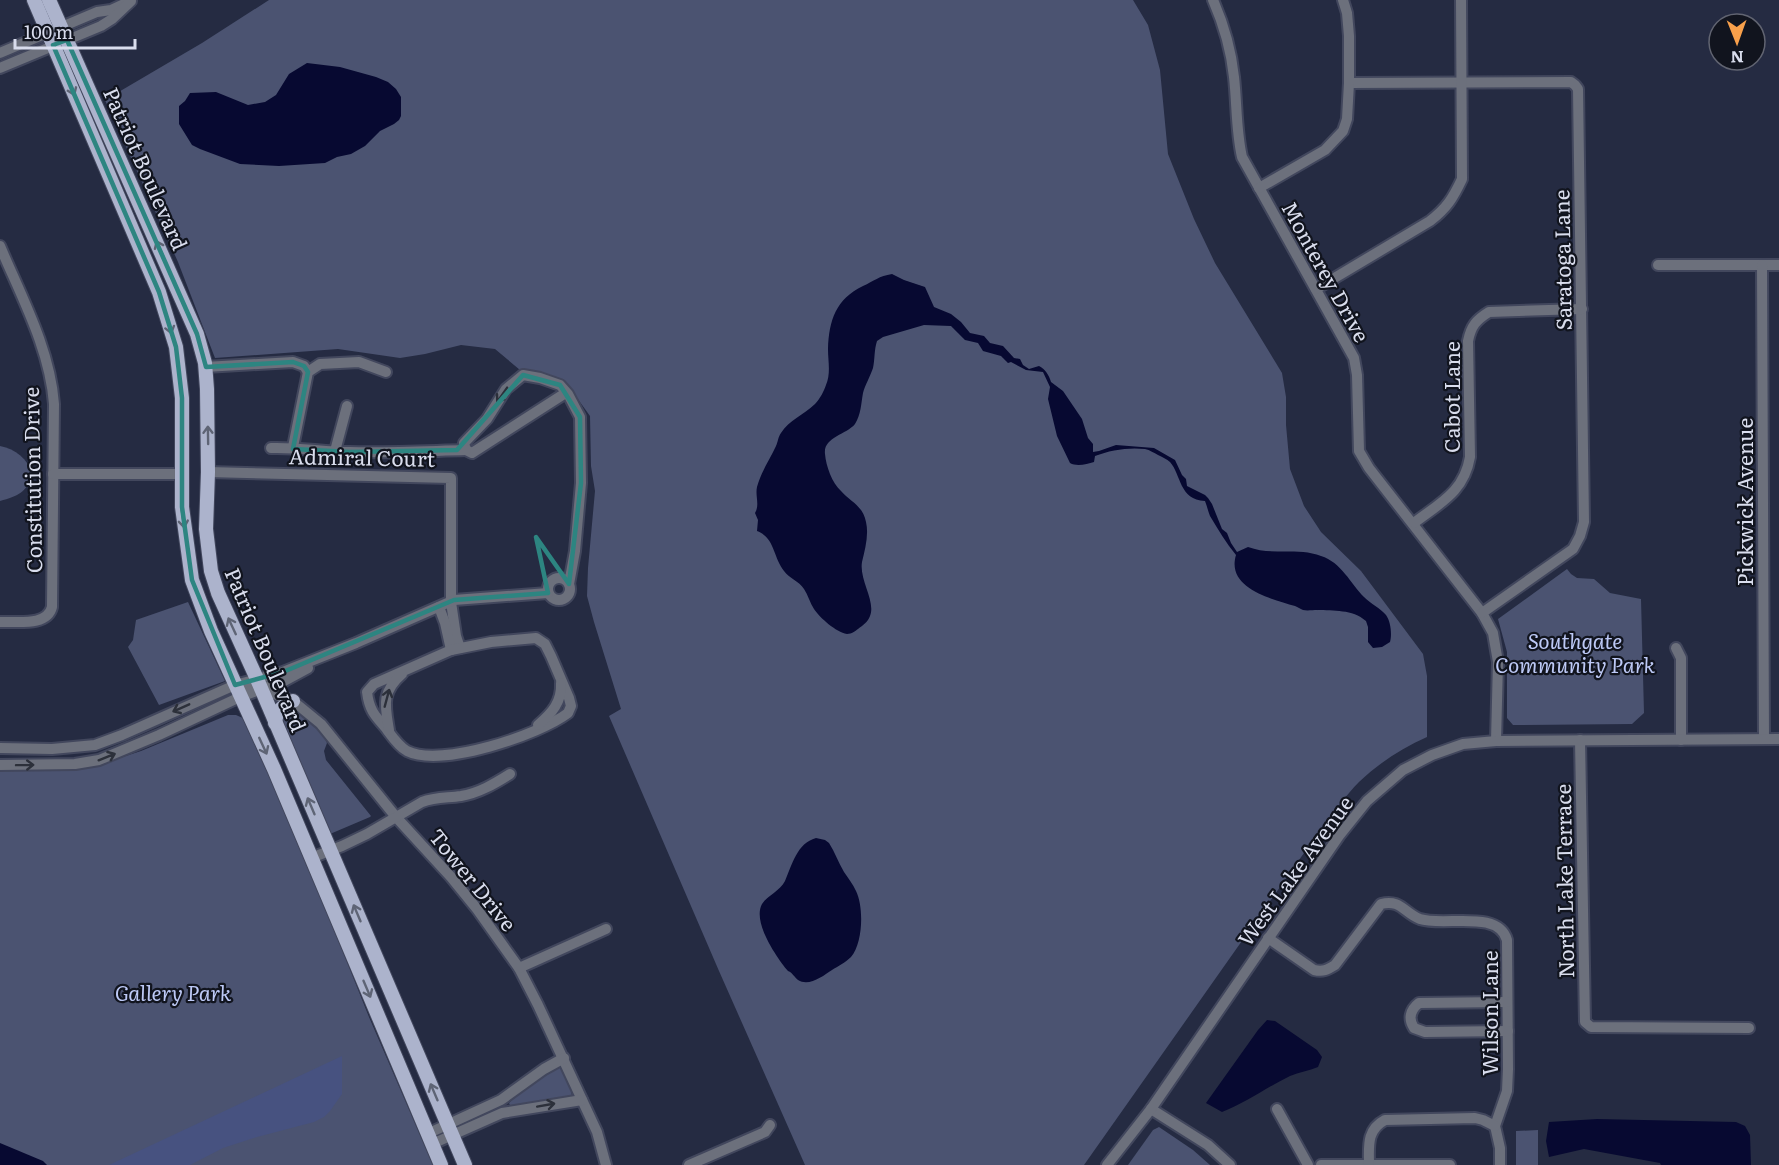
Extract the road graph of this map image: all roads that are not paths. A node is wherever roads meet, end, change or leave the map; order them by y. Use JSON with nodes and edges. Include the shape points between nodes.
{"nodes":[{"id":1,"x":34,"y":0,"type":"edge"},
{"id":2,"x":49,"y":0,"type":"edge"},
{"id":3,"x":132,"y":0,"type":"edge"},
{"id":4,"x":1213,"y":0,"type":"edge"},
{"id":5,"x":1343,"y":0,"type":"edge"},
{"id":6,"x":1461,"y":0,"type":"edge"},
{"id":7,"x":64,"y":34,"type":"junction"},
{"id":8,"x":51,"y":39,"type":"junction"},
{"id":9,"x":0,"y":53,"type":"edge"},
{"id":10,"x":0,"y":68,"type":"edge"},
{"id":11,"x":1462,"y":82,"type":"junction"},
{"id":12,"x":1349,"y":83,"type":"junction"},
{"id":13,"x":1259,"y":188,"type":"junction"},
{"id":14,"x":0,"y":246,"type":"edge"},
{"id":15,"x":1658,"y":265,"type":"dead end"},
{"id":16,"x":1762,"y":265,"type":"junction"},
{"id":17,"x":1779,"y":265,"type":"edge"},
{"id":18,"x":1316,"y":289,"type":"junction"},
{"id":19,"x":1582,"y":309,"type":"junction"},
{"id":20,"x":206,"y":367,"type":"junction"},
{"id":21,"x":308,"y":372,"type":"junction"},
{"id":22,"x":386,"y":372,"type":"dead end"},
{"id":23,"x":568,"y":394,"type":"junction"},
{"id":24,"x":347,"y":406,"type":"dead end"},
{"id":25,"x":293,"y":447,"type":"junction"},
{"id":26,"x":272,"y":448,"type":"dead end"},
{"id":27,"x":466,"y":450,"type":"junction"},
{"id":28,"x":336,"y":451,"type":"junction"},
{"id":29,"x":208,"y":472,"type":"junction"},
{"id":30,"x":53,"y":474,"type":"junction"},
{"id":31,"x":182,"y":474,"type":"junction"},
{"id":32,"x":1414,"y":523,"type":"junction"},
{"id":33,"x":569,"y":584,"type":"junction"},
{"id":34,"x":548,"y":593,"type":"junction"},
{"id":35,"x":451,"y":602,"type":"junction"},
{"id":36,"x":439,"y":607,"type":"junction"},
{"id":37,"x":1482,"y":613,"type":"junction"},
{"id":38,"x":0,"y":622,"type":"edge"},
{"id":39,"x":1676,"y":648,"type":"dead end"},
{"id":40,"x":455,"y":649,"type":"junction"},
{"id":41,"x":407,"y":670,"type":"junction"},
{"id":42,"x":259,"y":684,"type":"junction"},
{"id":43,"x":238,"y":691,"type":"junction"},
{"id":44,"x":293,"y":701,"type":"junction"},
{"id":45,"x":275,"y":723,"type":"junction"},
{"id":46,"x":390,"y":733,"type":"junction"},
{"id":47,"x":1764,"y":739,"type":"junction"},
{"id":48,"x":1779,"y":739,"type":"edge"},
{"id":49,"x":1580,"y":740,"type":"junction"},
{"id":50,"x":1681,"y":740,"type":"junction"},
{"id":51,"x":1496,"y":741,"type":"junction"},
{"id":52,"x":0,"y":748,"type":"edge"},
{"id":53,"x":0,"y":765,"type":"edge"},
{"id":54,"x":510,"y":774,"type":"dead end"},
{"id":55,"x":396,"y":817,"type":"junction"},
{"id":56,"x":330,"y":851,"type":"junction"},
{"id":57,"x":311,"y":858,"type":"junction"},
{"id":58,"x":606,"y":929,"type":"dead end"},
{"id":59,"x":1268,"y":938,"type":"junction"},
{"id":60,"x":519,"y":968,"type":"junction"},
{"id":61,"x":1507,"y":1002,"type":"junction"},
{"id":62,"x":1749,"y":1028,"type":"dead end"},
{"id":63,"x":1508,"y":1031,"type":"junction"},
{"id":64,"x":564,"y":1058,"type":"junction"},
{"id":65,"x":502,"y":1099,"type":"junction"},
{"id":66,"x":582,"y":1100,"type":"junction"},
{"id":67,"x":1151,"y":1108,"type":"junction"},
{"id":68,"x":1277,"y":1109,"type":"dead end"},
{"id":69,"x":510,"y":1112,"type":"junction"},
{"id":70,"x":770,"y":1125,"type":"dead end"},
{"id":71,"x":1495,"y":1126,"type":"junction"},
{"id":72,"x":451,"y":1130,"type":"junction"},
{"id":73,"x":430,"y":1139,"type":"junction"},
{"id":74,"x":441,"y":1165,"type":"edge"},
{"id":75,"x":465,"y":1165,"type":"edge"},
{"id":76,"x":606,"y":1165,"type":"edge"},
{"id":77,"x":688,"y":1165,"type":"edge"},
{"id":78,"x":1107,"y":1165,"type":"edge"},
{"id":79,"x":1230,"y":1165,"type":"edge"},
{"id":80,"x":1308,"y":1165,"type":"edge"},
{"id":81,"x":1321,"y":1165,"type":"edge"},
{"id":82,"x":1369,"y":1165,"type":"edge"},
{"id":83,"x":1450,"y":1165,"type":"edge"},
{"id":84,"x":1500,"y":1165,"type":"edge"}],
"edges":[{"from":1,"to":8,"type":"main road","name":"Patriot Boulevard"},
{"from":2,"to":7,"type":"main road","name":"Patriot Boulevard"},
{"from":3,"to":7,"type":"street","via":[[107,23],[88,32]]},
{"from":4,"to":13,"type":"street","name":"Monterey Drive","via":[[1229,45],[1242,157]]},
{"from":5,"to":12,"type":"street","via":[[1349,36]]},
{"from":6,"to":11,"type":"street"},
{"from":7,"to":8,"type":"street"},
{"from":20,"to":7,"type":"main road","name":"Patriot Boulevard","one_way":true,"via":[[197,334]]},
{"from":8,"to":9,"type":"street"},
{"from":8,"to":10,"type":"street"},
{"from":8,"to":31,"type":"main road","name":"Patriot Boulevard","one_way":true,"via":[[159,292],[176,347],[182,398]]},
{"from":11,"to":12,"type":"street","name":"Saratoga Lane"},
{"from":11,"to":18,"type":"street","via":[[1462,178],[1454,196],[1430,221]]},
{"from":11,"to":19,"type":"street","name":"Saratoga Lane","via":[[1571,82],[1578,89]]},
{"from":12,"to":13,"type":"street","via":[[1347,120],[1334,143]]},
{"from":13,"to":18,"type":"street","name":"Monterey Drive"},
{"from":14,"to":30,"type":"street","name":"Constitution Drive","via":[[35,330],[52,388]]},
{"from":15,"to":16,"type":"street"},
{"from":16,"to":17,"type":"street"},
{"from":16,"to":47,"type":"street","name":"Pickwick Avenue"},
{"from":18,"to":32,"type":"street","name":"Monterey Drive","via":[[1354,358],[1359,451]]},
{"from":19,"to":32,"type":"street","name":"Cabot Lane","via":[[1489,312],[1477,319],[1468,341],[1468,470],[1451,494]]},
{"from":19,"to":37,"type":"street","name":"Saratoga Lane","via":[[1584,522],[1580,536],[1573,549]]},
{"from":20,"to":21,"type":"street","via":[[292,362]]},
{"from":29,"to":20,"type":"main road","name":"Patriot Boulevard","one_way":true},
{"from":21,"to":22,"type":"street","via":[[320,364],[358,362]]},
{"from":21,"to":25,"type":"street"},
{"from":23,"to":27,"type":"street","via":[[472,453]]},
{"from":23,"to":27,"type":"street","one_way":true,"via":[[560,385],[523,375],[506,389],[487,419],[465,442]]},
{"from":23,"to":33,"type":"street","via":[[580,417],[581,483]]},
{"from":24,"to":28,"type":"street"},
{"from":25,"to":26,"type":"street"},
{"from":25,"to":28,"type":"street"},
{"from":27,"to":28,"type":"street"},
{"from":29,"to":35,"type":"street","name":"Admiral Court","via":[[451,478]]},
{"from":42,"to":29,"type":"main road","name":"Patriot Boulevard","one_way":true,"via":[[210,571],[206,529]]},
{"from":30,"to":31,"type":"street"},
{"from":30,"to":38,"type":"street","name":"Constitution Drive","via":[[50,614],[42,620]]},
{"from":31,"to":43,"type":"main road","name":"Patriot Boulevard","one_way":true,"via":[[182,507],[192,580]]},
{"from":32,"to":37,"type":"street","name":"Monterey Drive"},
{"from":33,"to":34,"type":"street","via":[[564,578],[552,579]]},
{"from":33,"to":34,"type":"street","via":[[569,594],[564,599],[553,599]]},
{"from":34,"to":35,"type":"street"},
{"from":35,"to":36,"type":"street"},
{"from":35,"to":40,"type":"street","name":"Admiral Court"},
{"from":36,"to":40,"type":"street"},
{"from":36,"to":42,"type":"street"},
{"from":37,"to":51,"type":"street","name":"Monterey Drive","via":[[1493,633],[1498,662]]},
{"from":39,"to":50,"type":"street","via":[[1681,658]]},
{"from":40,"to":41,"type":"street"},
{"from":40,"to":46,"type":"street","via":[[536,638],[545,644],[560,678],[555,709],[531,731],[475,751],[421,755],[406,750]]},
{"from":46,"to":41,"type":"street","one_way":true,"via":[[384,708],[387,693]]},
{"from":41,"to":46,"type":"street","via":[[374,684],[367,692],[368,704]]},
{"from":42,"to":43,"type":"street"},
{"from":42,"to":44,"type":"street","name":"Tower Drive"},
{"from":42,"to":45,"type":"main road","name":"Patriot Boulevard"},
{"from":43,"to":52,"type":"street","one_way":true,"via":[[95,745]]},
{"from":53,"to":43,"type":"street","one_way":true,"via":[[99,760],[159,735]]},
{"from":43,"to":57,"type":"main road","name":"Patriot Boulevard","one_way":true},
{"from":44,"to":45,"type":"main road","via":[[280,708]]},
{"from":44,"to":55,"type":"street","name":"Tower Drive","via":[[321,724]]},
{"from":56,"to":45,"type":"main road","name":"Patriot Boulevard","one_way":true},
{"from":47,"to":48,"type":"street","name":"West Lake Avenue"},
{"from":47,"to":50,"type":"street","name":"West Lake Avenue"},
{"from":49,"to":50,"type":"street","name":"West Lake Avenue"},
{"from":49,"to":51,"type":"street","name":"West Lake Avenue"},
{"from":49,"to":62,"type":"street","name":"North Lake Terrace","via":[[1585,1022],[1591,1027]]},
{"from":51,"to":59,"type":"street","name":"West Lake Avenue","via":[[1463,744],[1432,755],[1403,770],[1367,801]]},
{"from":54,"to":55,"type":"street","via":[[474,793],[431,798]]},
{"from":55,"to":56,"type":"street"},
{"from":55,"to":60,"type":"street","name":"Tower Drive","via":[[451,876]]},
{"from":56,"to":57,"type":"street"},
{"from":72,"to":56,"type":"main road","name":"Patriot Boulevard","one_way":true},
{"from":57,"to":73,"type":"main road","name":"Patriot Boulevard","one_way":true},
{"from":58,"to":60,"type":"street"},
{"from":59,"to":61,"type":"street","name":"Wilson Lane","via":[[1314,970],[1322,971],[1335,965],[1382,904],[1398,904],[1427,920],[1488,923],[1501,928],[1507,940]]},
{"from":59,"to":67,"type":"street","name":"West Lake Avenue"},
{"from":60,"to":64,"type":"street","name":"Tower Drive"},
{"from":61,"to":63,"type":"street","name":"Wilson Lane"},
{"from":61,"to":63,"type":"street","via":[[1419,1003],[1410,1020],[1414,1028],[1425,1032]]},
{"from":63,"to":71,"type":"street","name":"Wilson Lane","via":[[1508,1087]]},
{"from":64,"to":65,"type":"street"},
{"from":64,"to":66,"type":"street","name":"Tower Drive"},
{"from":65,"to":69,"type":"street"},
{"from":65,"to":72,"type":"street"},
{"from":69,"to":66,"type":"street","one_way":true},
{"from":66,"to":76,"type":"street","name":"Tower Drive"},
{"from":67,"to":78,"type":"street","name":"West Lake Avenue"},
{"from":67,"to":79,"type":"street","via":[[1208,1145]]},
{"from":68,"to":80,"type":"street"},
{"from":69,"to":72,"type":"street"},
{"from":70,"to":77,"type":"street","via":[[765,1132]]},
{"from":71,"to":82,"type":"street","via":[[1475,1118],[1385,1120],[1371,1133]]},
{"from":71,"to":84,"type":"street"},
{"from":72,"to":73,"type":"street"},
{"from":72,"to":75,"type":"main road","name":"Patriot Boulevard"},
{"from":73,"to":74,"type":"main road","name":"Patriot Boulevard"},
{"from":81,"to":82,"type":"street"},
{"from":82,"to":83,"type":"street"}]}
